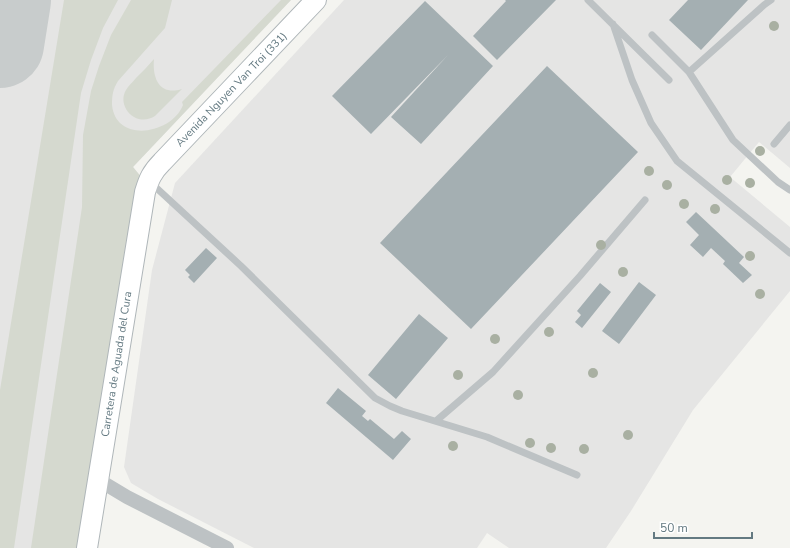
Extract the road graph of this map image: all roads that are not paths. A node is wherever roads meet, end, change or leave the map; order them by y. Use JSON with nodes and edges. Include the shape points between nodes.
{"nodes":[{"id":1,"x":316,"y":0,"type":"edge"},
{"id":2,"x":588,"y":0,"type":"edge"},
{"id":3,"x":771,"y":0,"type":"edge"},
{"id":4,"x":613,"y":24,"type":"junction"},
{"id":5,"x":652,"y":35,"type":"dead end"},
{"id":6,"x":689,"y":72,"type":"junction"},
{"id":7,"x":669,"y":80,"type":"dead end"},
{"id":8,"x":790,"y":125,"type":"edge"},
{"id":9,"x":774,"y":144,"type":"dead end"},
{"id":10,"x":149,"y":180,"type":"junction"},
{"id":11,"x":790,"y":190,"type":"edge"},
{"id":12,"x":645,"y":200,"type":"dead end"},
{"id":13,"x":790,"y":253,"type":"edge"},
{"id":14,"x":436,"y":421,"type":"junction"},
{"id":15,"x":577,"y":475,"type":"dead end"},
{"id":16,"x":97,"y":479,"type":"junction"},
{"id":17,"x":87,"y":548,"type":"edge"},
{"id":18,"x":227,"y":548,"type":"edge"}],
"edges":[{"from":1,"to":10,"type":"street","name":"Avenida Nguyen Van Troi (331)","via":[[154,170]]},
{"from":2,"to":4,"type":"lane"},
{"from":3,"to":6,"type":"lane"},
{"from":4,"to":7,"type":"lane"},
{"from":4,"to":13,"type":"lane","via":[[632,80],[651,123],[677,161]]},
{"from":5,"to":6,"type":"lane"},
{"from":6,"to":11,"type":"lane","via":[[733,140]]},
{"from":8,"to":9,"type":"lane"},
{"from":10,"to":14,"type":"lane","via":[[375,398],[390,406]]},
{"from":10,"to":16,"type":"street","name":"Carretera de Aguada del Cura"},
{"from":12,"to":14,"type":"lane","via":[[493,372]]},
{"from":14,"to":15,"type":"lane","via":[[487,437]]},
{"from":16,"to":17,"type":"street","name":"Carretera de Aguada del Cura"},
{"from":16,"to":18,"type":"street"}]}
